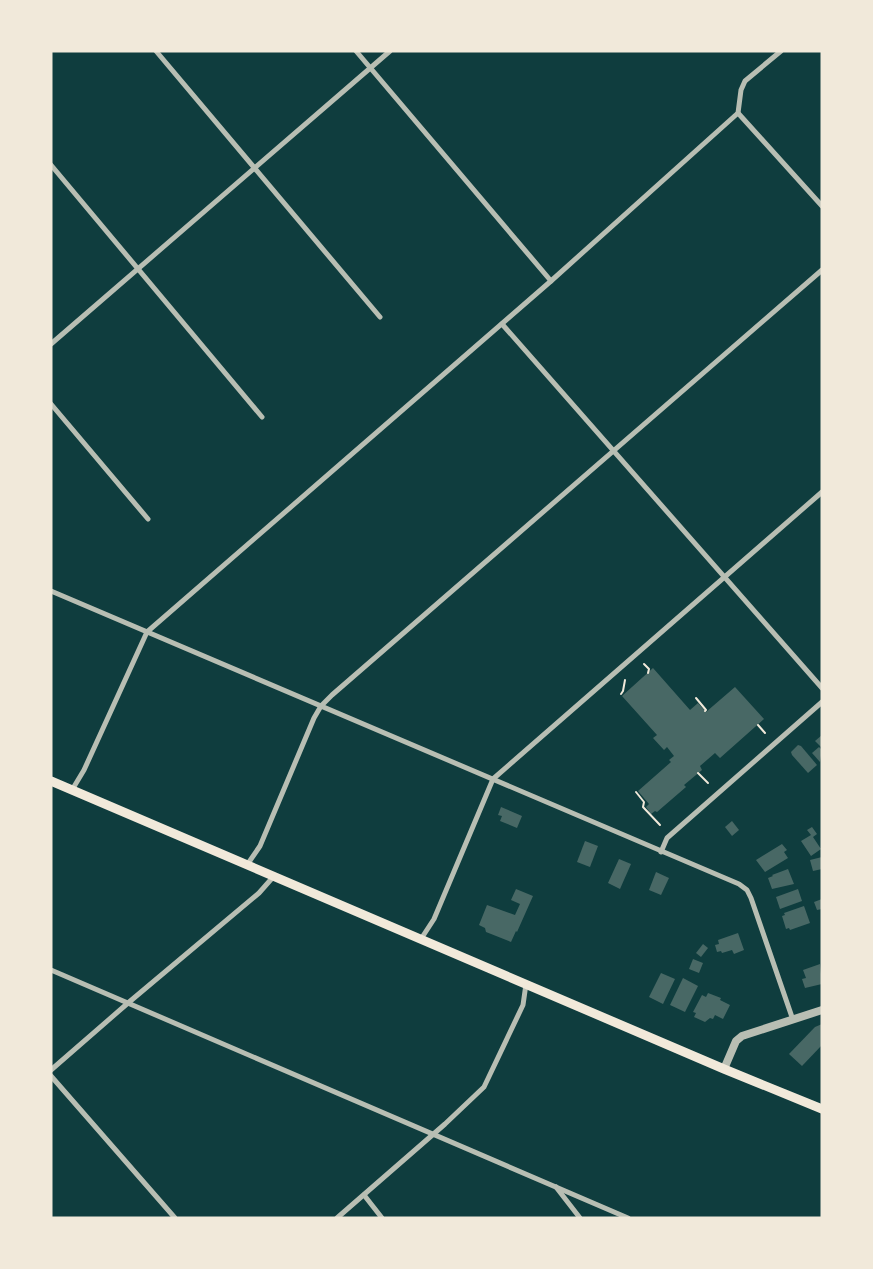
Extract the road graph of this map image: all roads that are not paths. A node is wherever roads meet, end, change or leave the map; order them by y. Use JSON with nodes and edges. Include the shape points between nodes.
{"nodes":[{"id":1,"x":156,"y":51,"type":"edge"},
{"id":2,"x":356,"y":51,"type":"edge"},
{"id":3,"x":390,"y":51,"type":"edge"},
{"id":4,"x":781,"y":51,"type":"edge"},
{"id":5,"x":370,"y":68,"type":"junction"},
{"id":6,"x":738,"y":112,"type":"junction"},
{"id":7,"x":51,"y":166,"type":"edge"},
{"id":8,"x":254,"y":168,"type":"junction"},
{"id":9,"x":822,"y":206,"type":"edge"},
{"id":10,"x":138,"y":268,"type":"junction"},
{"id":11,"x":822,"y":270,"type":"edge"},
{"id":12,"x":551,"y":281,"type":"junction"},
{"id":13,"x":380,"y":317,"type":"dead end"},
{"id":14,"x":502,"y":324,"type":"junction"},
{"id":15,"x":51,"y":344,"type":"edge"},
{"id":16,"x":51,"y":404,"type":"edge"},
{"id":17,"x":262,"y":417,"type":"dead end"},
{"id":18,"x":613,"y":450,"type":"junction"},
{"id":19,"x":822,"y":492,"type":"edge"},
{"id":20,"x":148,"y":519,"type":"dead end"},
{"id":21,"x":724,"y":578,"type":"junction"},
{"id":22,"x":51,"y":591,"type":"edge"},
{"id":23,"x":147,"y":632,"type":"junction"},
{"id":24,"x":822,"y":688,"type":"edge"},
{"id":25,"x":822,"y":702,"type":"edge"},
{"id":26,"x":321,"y":706,"type":"junction"},
{"id":27,"x":493,"y":779,"type":"junction"},
{"id":28,"x":51,"y":781,"type":"edge"},
{"id":29,"x":72,"y":790,"type":"junction"},
{"id":30,"x":661,"y":852,"type":"junction"},
{"id":31,"x":247,"y":865,"type":"junction"},
{"id":32,"x":275,"y":876,"type":"junction"},
{"id":33,"x":421,"y":938,"type":"junction"},
{"id":34,"x":51,"y":970,"type":"edge"},
{"id":35,"x":526,"y":984,"type":"junction"},
{"id":36,"x":128,"y":1003,"type":"junction"},
{"id":37,"x":822,"y":1010,"type":"edge"},
{"id":38,"x":793,"y":1020,"type":"junction"},
{"id":39,"x":724,"y":1069,"type":"junction"},
{"id":40,"x":51,"y":1070,"type":"edge"},
{"id":41,"x":51,"y":1076,"type":"edge"},
{"id":42,"x":822,"y":1110,"type":"edge"},
{"id":43,"x":434,"y":1134,"type":"junction"},
{"id":44,"x":554,"y":1185,"type":"junction"},
{"id":45,"x":364,"y":1195,"type":"junction"},
{"id":46,"x":175,"y":1218,"type":"edge"},
{"id":47,"x":337,"y":1218,"type":"edge"},
{"id":48,"x":382,"y":1218,"type":"edge"},
{"id":49,"x":580,"y":1218,"type":"edge"},
{"id":50,"x":628,"y":1218,"type":"edge"}],
"edges":[{"from":1,"to":8,"type":"street"},
{"from":2,"to":5,"type":"street"},
{"from":3,"to":5,"type":"street"},
{"from":4,"to":6,"type":"street","via":[[745,81]]},
{"from":5,"to":8,"type":"street"},
{"from":5,"to":12,"type":"street"},
{"from":6,"to":9,"type":"street"},
{"from":6,"to":12,"type":"street"},
{"from":7,"to":10,"type":"street"},
{"from":8,"to":10,"type":"street"},
{"from":8,"to":13,"type":"street"},
{"from":10,"to":15,"type":"street"},
{"from":10,"to":17,"type":"street"},
{"from":11,"to":18,"type":"street"},
{"from":12,"to":14,"type":"street"},
{"from":14,"to":18,"type":"street"},
{"from":14,"to":23,"type":"street"},
{"from":16,"to":20,"type":"street"},
{"from":18,"to":21,"type":"street"},
{"from":18,"to":26,"type":"street"},
{"from":19,"to":21,"type":"street"},
{"from":21,"to":24,"type":"street"},
{"from":21,"to":27,"type":"street"},
{"from":22,"to":23,"type":"street"},
{"from":23,"to":26,"type":"street"},
{"from":23,"to":29,"type":"street"},
{"from":25,"to":30,"type":"street","via":[[667,838]]},
{"from":26,"to":27,"type":"street"},
{"from":26,"to":31,"type":"street","via":[[260,846]]},
{"from":27,"to":30,"type":"street"},
{"from":27,"to":33,"type":"street","via":[[434,919]]},
{"from":28,"to":29,"type":"main road"},
{"from":29,"to":31,"type":"main road"},
{"from":30,"to":38,"type":"street","via":[[747,890]]},
{"from":31,"to":32,"type":"main road"},
{"from":32,"to":33,"type":"main road"},
{"from":32,"to":36,"type":"street"},
{"from":33,"to":35,"type":"main road"},
{"from":34,"to":36,"type":"street"},
{"from":35,"to":39,"type":"main road"},
{"from":35,"to":43,"type":"street","via":[[523,1005],[484,1087]]},
{"from":36,"to":40,"type":"street"},
{"from":36,"to":43,"type":"street"},
{"from":37,"to":38,"type":"street"},
{"from":38,"to":39,"type":"street","via":[[742,1036],[736,1041]]},
{"from":39,"to":42,"type":"main road"},
{"from":41,"to":46,"type":"street"},
{"from":43,"to":44,"type":"street"},
{"from":43,"to":45,"type":"street"},
{"from":44,"to":49,"type":"street"},
{"from":44,"to":50,"type":"street"},
{"from":45,"to":47,"type":"street"},
{"from":45,"to":48,"type":"street"}]}
